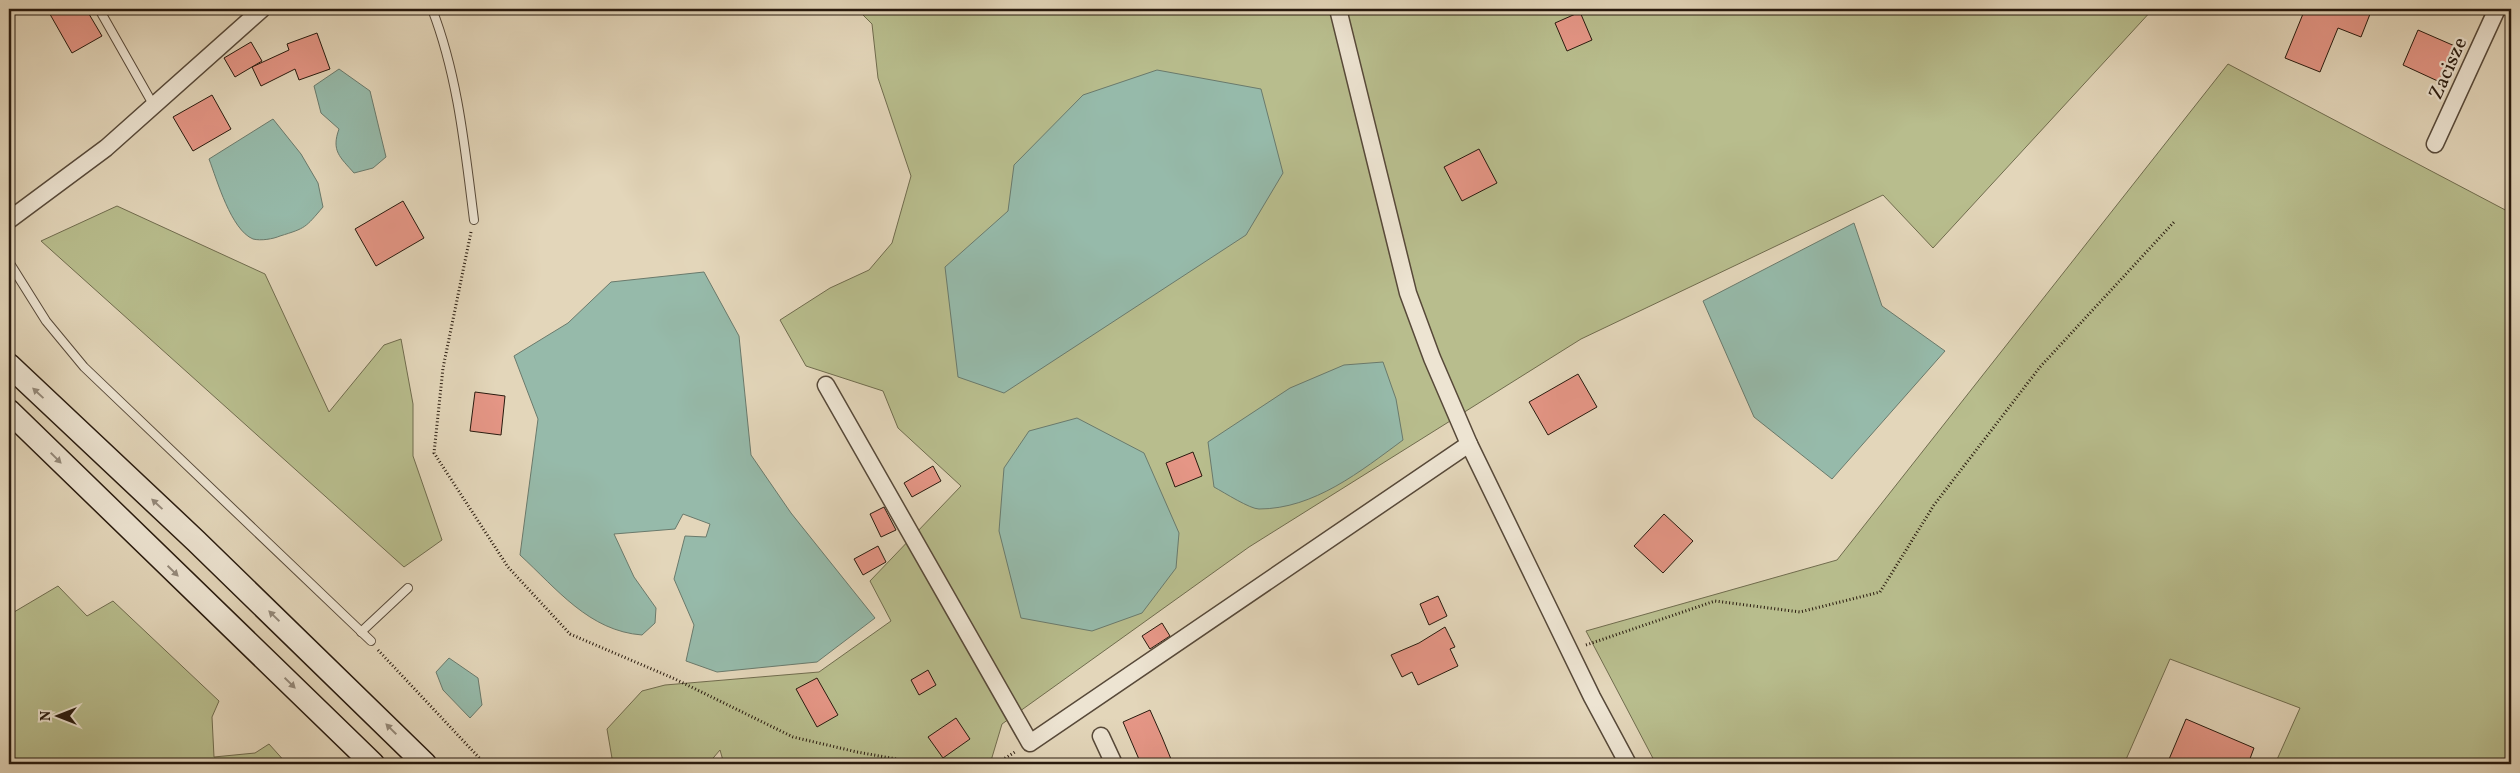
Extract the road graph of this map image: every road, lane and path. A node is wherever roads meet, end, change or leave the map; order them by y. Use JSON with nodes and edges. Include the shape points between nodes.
{"nodes":[{"id":1,"x":99,"y":9,"type":"edge"},
{"id":2,"x":262,"y":9,"type":"edge"},
{"id":3,"x":432,"y":9,"type":"edge"},
{"id":4,"x":1338,"y":9,"type":"edge"},
{"id":5,"x":2497,"y":9,"type":"edge"},
{"id":6,"x":154,"y":106,"type":"junction"},
{"id":7,"x":2436,"y":144,"type":"dead end"},
{"id":8,"x":9,"y":220,"type":"edge"},
{"id":9,"x":474,"y":220,"type":"joint"},
{"id":10,"x":2175,"y":221,"type":"dead end"},
{"id":11,"x":9,"y":262,"type":"edge"},
{"id":12,"x":9,"y":365,"type":"edge"},
{"id":13,"x":826,"y":385,"type":"dead end"},
{"id":14,"x":9,"y":411,"type":"edge"},
{"id":15,"x":1469,"y":444,"type":"junction"},
{"id":16,"x":408,"y":588,"type":"dead end"},
{"id":17,"x":361,"y":632,"type":"junction"},
{"id":18,"x":371,"y":641,"type":"joint"},
{"id":19,"x":1583,"y":646,"type":"dead end"},
{"id":20,"x":1101,"y":736,"type":"dead end"},
{"id":21,"x":373,"y":764,"type":"edge"},
{"id":22,"x":425,"y":764,"type":"edge"},
{"id":23,"x":485,"y":764,"type":"edge"},
{"id":24,"x":924,"y":764,"type":"edge"},
{"id":25,"x":1114,"y":764,"type":"edge"},
{"id":26,"x":1628,"y":764,"type":"edge"}],
"edges":[{"from":1,"to":6,"type":"lane"},
{"from":2,"to":6,"type":"street"},
{"from":3,"to":9,"type":"lane","via":[[441,32],[462,127]]},
{"from":4,"to":15,"type":"street","via":[[1408,293]]},
{"from":5,"to":7,"type":"street","name":"Zacisze"},
{"from":6,"to":8,"type":"street","via":[[106,148]]},
{"from":9,"to":24,"type":"path","via":[[443,368],[434,453],[508,567],[570,634],[675,679],[793,737]]},
{"from":10,"to":19,"type":"path","via":[[2040,367],[1934,506],[1880,592],[1800,612],[1715,601]]},
{"from":11,"to":17,"type":"lane","via":[[46,321],[84,367]]},
{"from":22,"to":12,"type":"main road","one_way":true},
{"from":13,"to":15,"type":"street","via":[[1030,743]]},
{"from":14,"to":21,"type":"main road","one_way":true},
{"from":15,"to":26,"type":"street"},
{"from":16,"to":17,"type":"lane"},
{"from":17,"to":18,"type":"lane"},
{"from":18,"to":23,"type":"path","via":[[386,662]]},
{"from":20,"to":25,"type":"street"}]}
